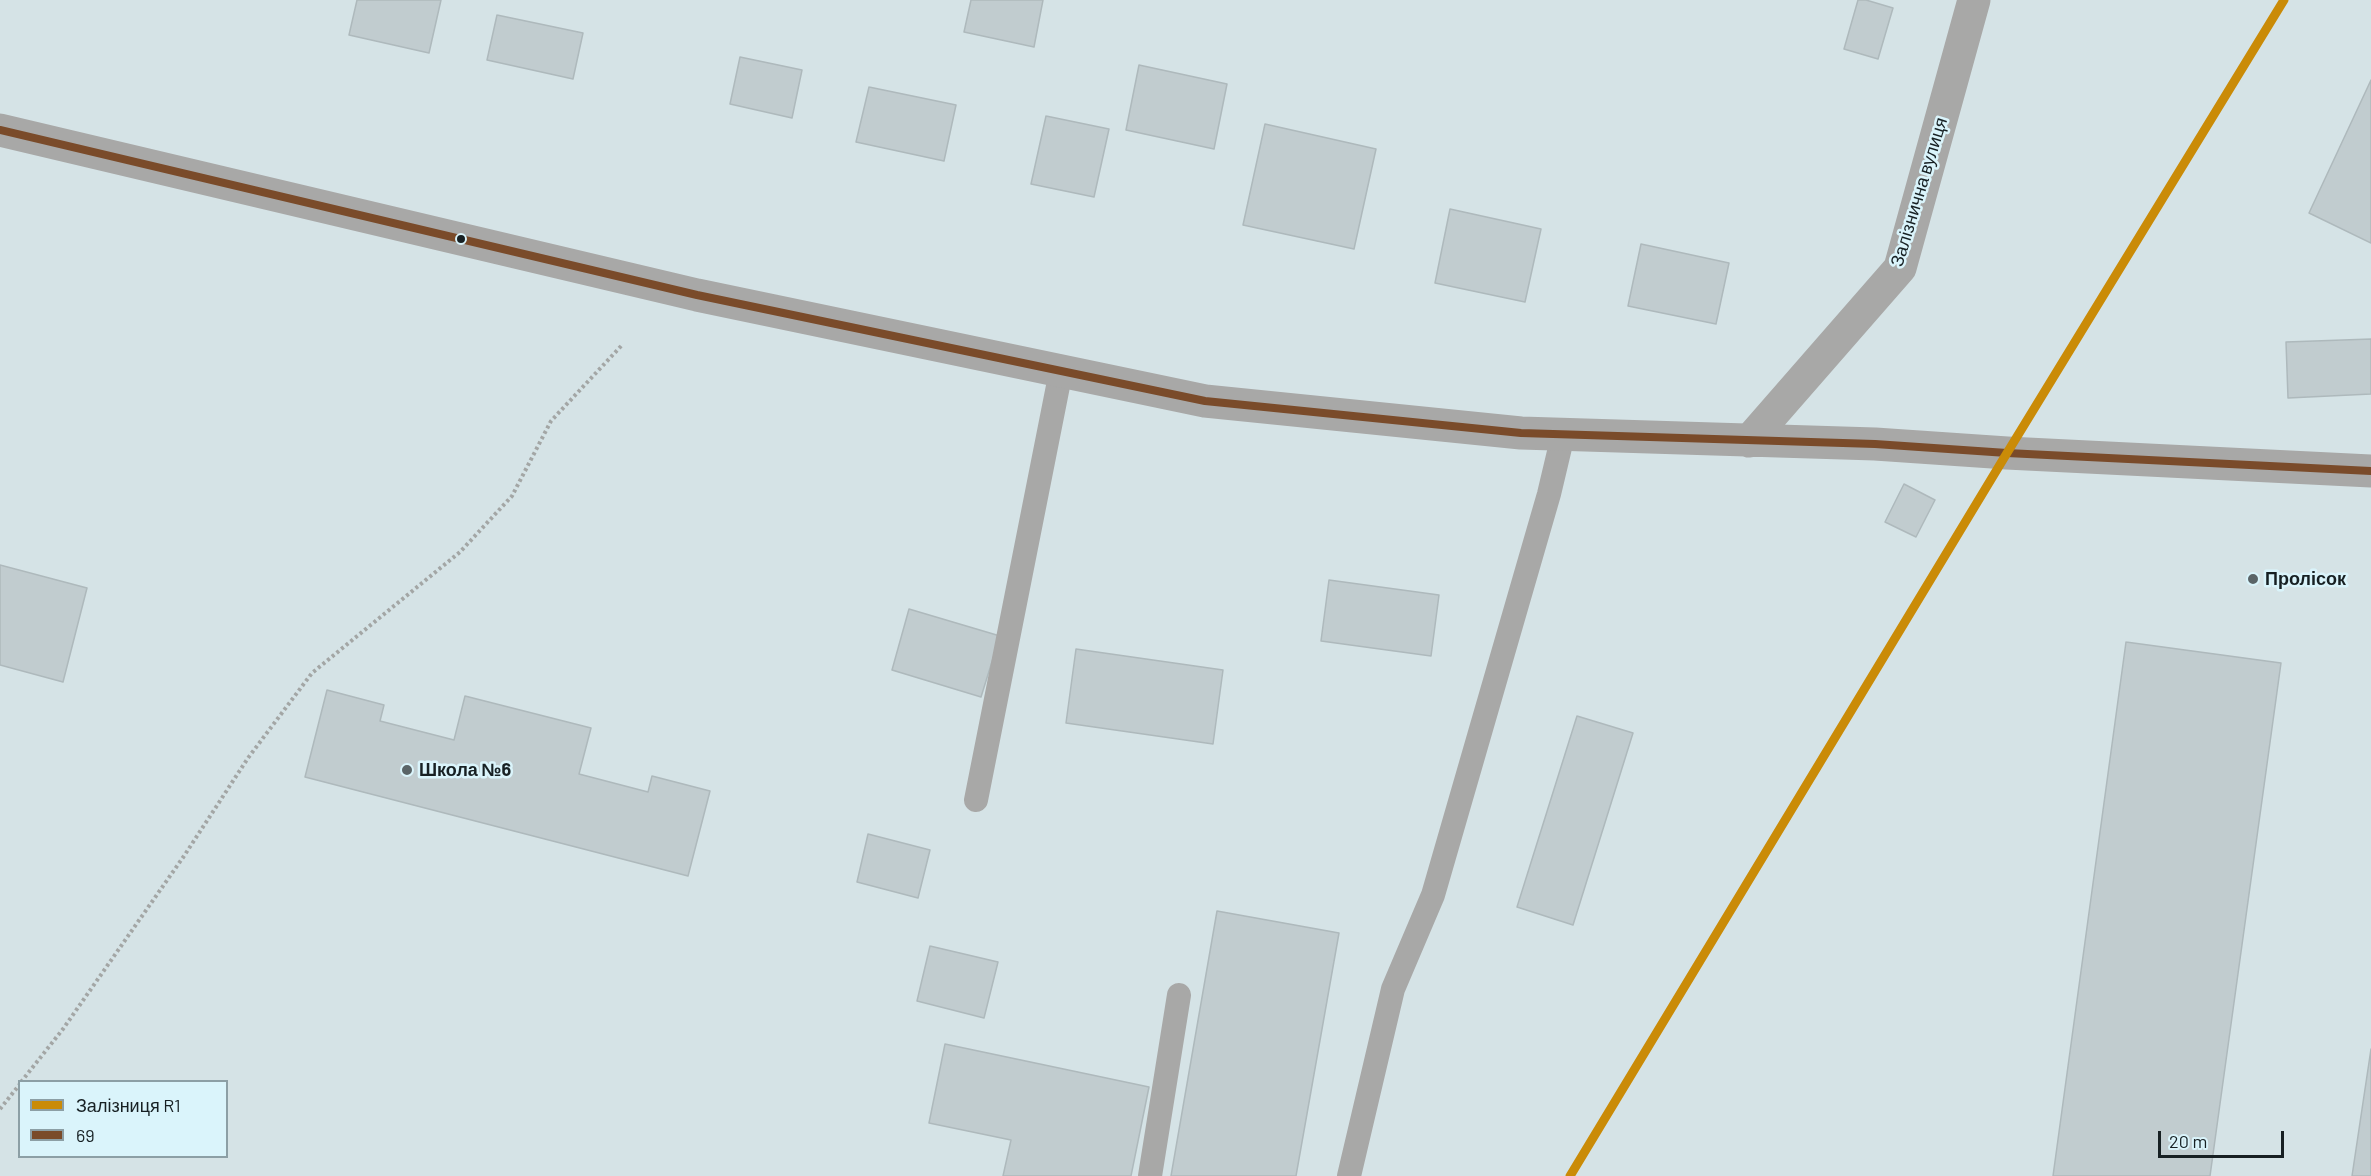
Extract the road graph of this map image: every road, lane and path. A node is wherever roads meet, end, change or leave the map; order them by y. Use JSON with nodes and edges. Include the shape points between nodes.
{"nodes":[{"id":1,"x":1974,"y":0,"type":"edge"},
{"id":2,"x":0,"y":130,"type":"edge"},
{"id":3,"x":623,"y":345,"type":"dead end"},
{"id":4,"x":1061,"y":371,"type":"junction"},
{"id":5,"x":1563,"y":435,"type":"junction"},
{"id":6,"x":1749,"y":441,"type":"junction"},
{"id":7,"x":2371,"y":471,"type":"edge"},
{"id":8,"x":976,"y":800,"type":"dead end"},
{"id":9,"x":1179,"y":995,"type":"dead end"},
{"id":10,"x":22,"y":1080,"type":"edge"},
{"id":11,"x":18,"y":1086,"type":"edge"},
{"id":12,"x":0,"y":1108,"type":"edge"},
{"id":13,"x":1150,"y":1176,"type":"edge"},
{"id":14,"x":1349,"y":1176,"type":"edge"}],
"edges":[{"from":1,"to":6,"type":"street","name":"Залізнична вулиця","via":[[1900,268]]},
{"from":2,"to":4,"type":"street","via":[[686,292]]},
{"from":3,"to":10,"type":"path","via":[[551,421],[512,496],[460,552],[312,673],[248,758],[63,1029]]},
{"from":4,"to":5,"type":"street","via":[[1205,401]]},
{"from":4,"to":8,"type":"lane"},
{"from":5,"to":6,"type":"street"},
{"from":5,"to":14,"type":"lane","via":[[1433,895],[1393,989]]},
{"from":6,"to":7,"type":"street","via":[[1875,444]]},
{"from":9,"to":13,"type":"lane"},
{"from":11,"to":12,"type":"path"}]}
